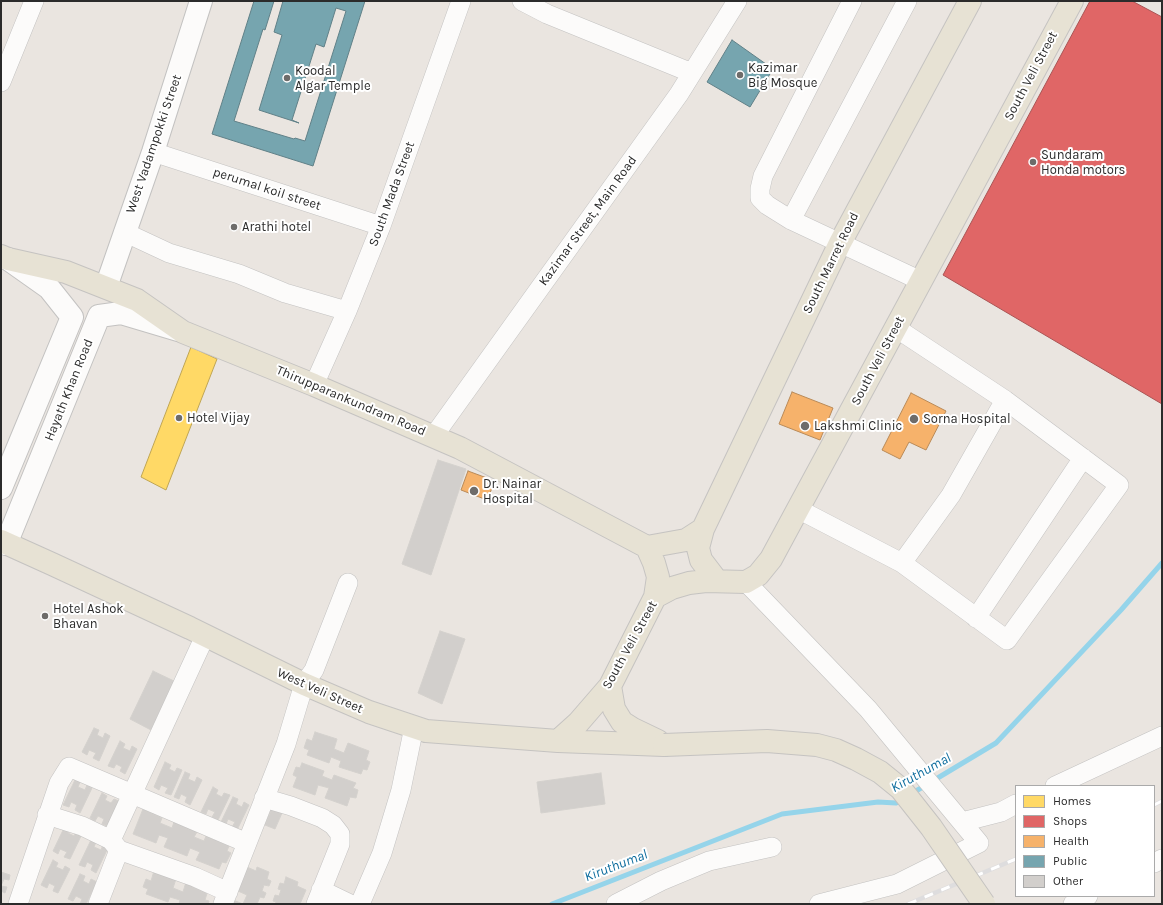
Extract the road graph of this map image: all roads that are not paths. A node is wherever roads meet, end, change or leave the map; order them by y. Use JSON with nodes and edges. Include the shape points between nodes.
{"nodes":[{"id":1,"x":34,"y":1,"type":"edge"},
{"id":2,"x":201,"y":1,"type":"edge"},
{"id":3,"x":461,"y":1,"type":"edge"},
{"id":4,"x":522,"y":1,"type":"edge"},
{"id":5,"x":737,"y":1,"type":"edge"},
{"id":6,"x":852,"y":1,"type":"edge"},
{"id":7,"x":907,"y":1,"type":"edge"},
{"id":8,"x":970,"y":1,"type":"edge"},
{"id":9,"x":1072,"y":1,"type":"edge"},
{"id":10,"x":692,"y":73,"type":"junction"},
{"id":11,"x":1,"y":82,"type":"edge"},
{"id":12,"x":153,"y":152,"type":"junction"},
{"id":13,"x":791,"y":220,"type":"junction"},
{"id":14,"x":381,"y":226,"type":"junction"},
{"id":15,"x":124,"y":232,"type":"junction"},
{"id":16,"x":840,"y":243,"type":"junction"},
{"id":17,"x":5,"y":257,"type":"edge"},
{"id":18,"x":921,"y":281,"type":"junction"},
{"id":19,"x":106,"y":287,"type":"junction"},
{"id":20,"x":347,"y":311,"type":"junction"},
{"id":21,"x":896,"y":328,"type":"junction"},
{"id":22,"x":183,"y":332,"type":"junction"},
{"id":23,"x":314,"y":385,"type":"junction"},
{"id":24,"x":1005,"y":400,"type":"junction"},
{"id":25,"x":433,"y":437,"type":"junction"},
{"id":26,"x":1083,"y":458,"type":"junction"},
{"id":27,"x":1,"y":488,"type":"edge"},
{"id":28,"x":798,"y":509,"type":"junction"},
{"id":29,"x":703,"y":529,"type":"junction"},
{"id":30,"x":4,"y":543,"type":"edge"},
{"id":31,"x":646,"y":547,"type":"junction"},
{"id":32,"x":902,"y":563,"type":"junction"},
{"id":33,"x":717,"y":581,"type":"junction"},
{"id":34,"x":746,"y":582,"type":"junction"},
{"id":35,"x":348,"y":583,"type":"dead end"},
{"id":36,"x":655,"y":597,"type":"junction"},
{"id":37,"x":976,"y":618,"type":"junction"},
{"id":38,"x":205,"y":636,"type":"junction"},
{"id":39,"x":304,"y":684,"type":"junction"},
{"id":40,"x":610,"y":686,"type":"junction"},
{"id":41,"x":414,"y":728,"type":"junction"},
{"id":42,"x":1162,"y":736,"type":"edge"},
{"id":43,"x":558,"y":740,"type":"junction"},
{"id":44,"x":664,"y":745,"type":"junction"},
{"id":45,"x":1057,"y":785,"type":"edge"},
{"id":46,"x":132,"y":794,"type":"junction"},
{"id":47,"x":264,"y":798,"type":"junction"},
{"id":48,"x":1015,"y":805,"type":"edge"},
{"id":49,"x":47,"y":815,"type":"junction"},
{"id":50,"x":962,"y":822,"type":"junction"},
{"id":51,"x":247,"y":844,"type":"junction"},
{"id":52,"x":115,"y":845,"type":"junction"},
{"id":53,"x":772,"y":847,"type":"dead end"},
{"id":54,"x":318,"y":897,"type":"edge"},
{"id":55,"x":1086,"y":897,"type":"edge"},
{"id":56,"x":226,"y":898,"type":"edge"},
{"id":57,"x":21,"y":903,"type":"edge"},
{"id":58,"x":98,"y":904,"type":"edge"},
{"id":59,"x":350,"y":904,"type":"edge"},
{"id":60,"x":360,"y":904,"type":"edge"},
{"id":61,"x":616,"y":904,"type":"edge"},
{"id":62,"x":819,"y":904,"type":"edge"},
{"id":63,"x":984,"y":904,"type":"edge"},
{"id":64,"x":1073,"y":904,"type":"edge"}],
"edges":[{"from":1,"to":11,"type":"street"},
{"from":2,"to":12,"type":"street","name":"West Vadampokki Street"},
{"from":3,"to":14,"type":"street","name":"South Mada Street"},
{"from":4,"to":10,"type":"street","via":[[547,14]]},
{"from":5,"to":10,"type":"street","name":"Kazimar Street, Main Road"},
{"from":6,"to":13,"type":"street","via":[[763,176],[760,198]]},
{"from":7,"to":13,"type":"street"},
{"from":8,"to":16,"type":"main road","name":"South Marret Road"},
{"from":9,"to":18,"type":"main road","name":"South Veli Street"},
{"from":10,"to":25,"type":"street","name":"Kazimar Street, Main Road"},
{"from":12,"to":14,"type":"street","name":"perumal koil street"},
{"from":12,"to":15,"type":"street","name":"West Vadampokki Street"},
{"from":13,"to":16,"type":"street"},
{"from":14,"to":20,"type":"street","name":"South Mada Street"},
{"from":15,"to":19,"type":"street","name":"West Vadampokki Street"},
{"from":15,"to":20,"type":"street","via":[[169,253],[239,274],[285,293]]},
{"from":16,"to":18,"type":"street"},
{"from":16,"to":29,"type":"main road","name":"South Marret Road"},
{"from":17,"to":19,"type":"main road","name":"Thirupparankundram Road","via":[[66,272]]},
{"from":17,"to":27,"type":"street","name":"Hayath Khan Road","via":[[49,288],[72,317]]},
{"from":18,"to":21,"type":"main road","name":"South Veli Street"},
{"from":19,"to":22,"type":"main road","name":"Thirupparankundram Road","via":[[137,300]]},
{"from":20,"to":23,"type":"street","name":"South Mada Street"},
{"from":21,"to":24,"type":"street"},
{"from":21,"to":28,"type":"main road","name":"South Veli Street"},
{"from":22,"to":23,"type":"main road","name":"Thirupparankundram Road"},
{"from":22,"to":30,"type":"street","name":"Hayath Khan Road","via":[[121,313],[100,316]]},
{"from":23,"to":25,"type":"main road","name":"Thirupparankundram Road"},
{"from":24,"to":26,"type":"street"},
{"from":24,"to":32,"type":"street","via":[[952,495]]},
{"from":25,"to":31,"type":"main road","name":"Thirupparankundram Road","via":[[460,448]]},
{"from":26,"to":37,"type":"street"},
{"from":26,"to":37,"type":"street","via":[[1119,485],[1007,640]]},
{"from":28,"to":32,"type":"street"},
{"from":28,"to":34,"type":"main road","name":"South Veli Street","via":[[771,559],[758,575]]},
{"from":29,"to":31,"type":"main road","via":[[686,540]]},
{"from":29,"to":33,"type":"main road","name":"South Marret Road","via":[[698,548],[701,560]]},
{"from":30,"to":38,"type":"main road","name":"West Veli Street"},
{"from":31,"to":36,"type":"main road","via":[[658,576]]},
{"from":32,"to":37,"type":"street"},
{"from":33,"to":34,"type":"main road","name":"South Veli Street"},
{"from":33,"to":36,"type":"main road","name":"South Veli Street","via":[[689,583]]},
{"from":34,"to":50,"type":"street","via":[[868,709]]},
{"from":35,"to":39,"type":"street","via":[[314,670]]},
{"from":36,"to":40,"type":"main road","name":"South Veli Street"},
{"from":38,"to":39,"type":"main road","name":"West Veli Street"},
{"from":38,"to":46,"type":"street"},
{"from":39,"to":41,"type":"main road","name":"West Veli Street","via":[[368,712]]},
{"from":39,"to":47,"type":"street","via":[[286,744]]},
{"from":40,"to":43,"type":"main road","name":"South Veli Street","via":[[578,723]]},
{"from":40,"to":44,"type":"main road","via":[[614,709],[622,722]]},
{"from":41,"to":43,"type":"main road","name":"West Veli Street"},
{"from":41,"to":60,"type":"street","via":[[401,790],[382,853]]},
{"from":42,"to":45,"type":"street"},
{"from":43,"to":44,"type":"main road","name":"West Veli Street"},
{"from":44,"to":63,"type":"main road","bridge":true,"via":[[766,741],[817,745],[856,759],[880,772],[901,789],[931,827]]},
{"from":46,"to":49,"type":"street","via":[[69,767],[59,783]]},
{"from":46,"to":51,"type":"street"},
{"from":46,"to":52,"type":"street"},
{"from":47,"to":51,"type":"street"},
{"from":47,"to":54,"type":"street","via":[[322,818],[333,824],[340,834],[340,844]]},
{"from":48,"to":50,"type":"street","via":[[1001,812]]},
{"from":49,"to":52,"type":"street","via":[[82,826]]},
{"from":49,"to":57,"type":"street"},
{"from":50,"to":62,"type":"street","via":[[979,843],[897,884]]},
{"from":51,"to":56,"type":"street"},
{"from":52,"to":56,"type":"street","via":[[195,877]]},
{"from":52,"to":58,"type":"street"},
{"from":53,"to":61,"type":"street","via":[[709,862],[661,881]]},
{"from":54,"to":59,"type":"street"},
{"from":55,"to":64,"type":"street"}]}
